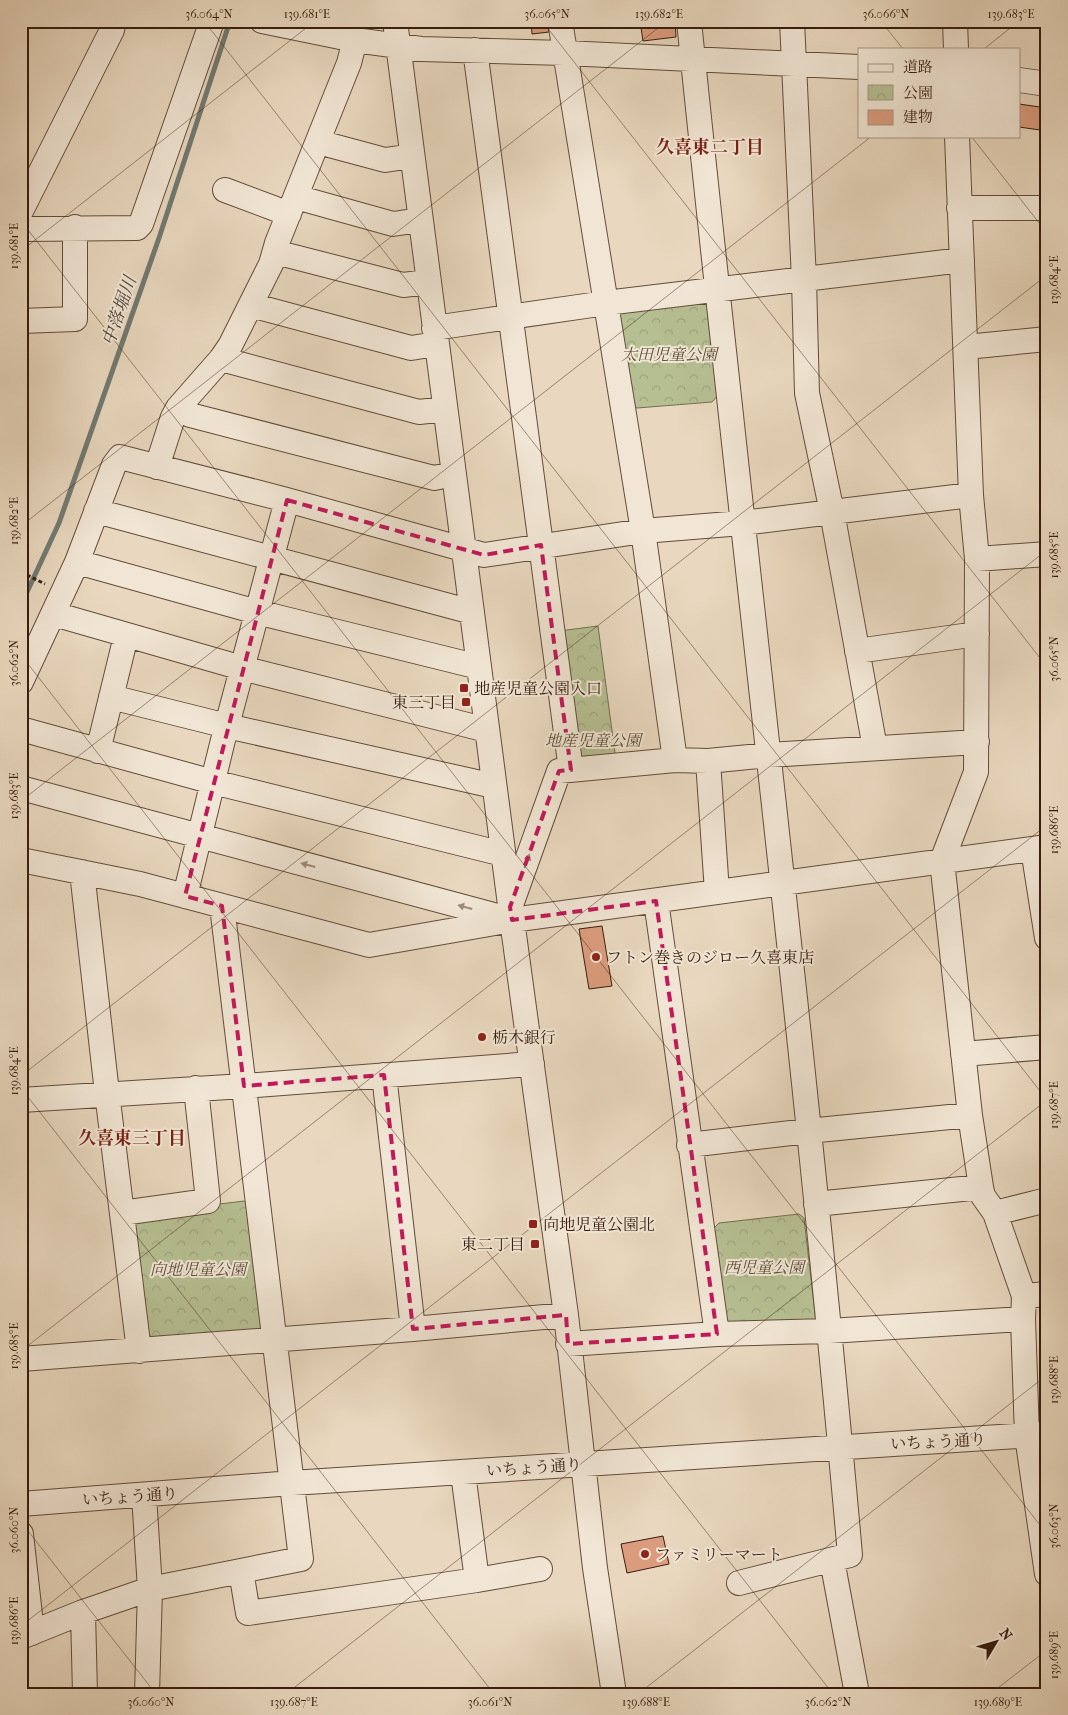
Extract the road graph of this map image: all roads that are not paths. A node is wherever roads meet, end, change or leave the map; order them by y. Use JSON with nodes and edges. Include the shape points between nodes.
{"nodes":[{"id":1,"x":114,"y":21,"type":"edge"},
{"id":2,"x":212,"y":21,"type":"edge"},
{"id":3,"x":262,"y":21,"type":"edge"},
{"id":4,"x":395,"y":21,"type":"edge"},
{"id":5,"x":560,"y":21,"type":"edge"},
{"id":6,"x":689,"y":21,"type":"edge"},
{"id":7,"x":792,"y":21,"type":"edge"},
{"id":8,"x":956,"y":21,"type":"edge"},
{"id":9,"x":355,"y":40,"type":"junction"},
{"id":10,"x":397,"y":46,"type":"junction"},
{"id":11,"x":956,"y":48,"type":"edge"},
{"id":12,"x":475,"y":50,"type":"junction"},
{"id":13,"x":565,"y":53,"type":"junction"},
{"id":14,"x":693,"y":59,"type":"junction"},
{"id":15,"x":794,"y":64,"type":"junction"},
{"id":16,"x":858,"y":67,"type":"edge"},
{"id":17,"x":1020,"y":80,"type":"edge"},
{"id":18,"x":1047,"y":84,"type":"edge"},
{"id":19,"x":957,"y":138,"type":"edge"},
{"id":20,"x":318,"y":142,"type":"junction"},
{"id":21,"x":412,"y":156,"type":"junction"},
{"id":22,"x":225,"y":190,"type":"dead end"},
{"id":23,"x":293,"y":206,"type":"junction"},
{"id":24,"x":959,"y":208,"type":"junction"},
{"id":25,"x":1047,"y":208,"type":"edge"},
{"id":26,"x":21,"y":210,"type":"edge"},
{"id":27,"x":420,"y":220,"type":"junction"},
{"id":28,"x":75,"y":227,"type":"junction"},
{"id":29,"x":21,"y":229,"type":"edge"},
{"id":30,"x":275,"y":252,"type":"junction"},
{"id":31,"x":962,"y":260,"type":"junction"},
{"id":32,"x":804,"y":280,"type":"junction"},
{"id":33,"x":428,"y":282,"type":"junction"},
{"id":34,"x":718,"y":291,"type":"junction"},
{"id":35,"x":606,"y":303,"type":"junction"},
{"id":36,"x":251,"y":305,"type":"junction"},
{"id":37,"x":511,"y":316,"type":"junction"},
{"id":38,"x":21,"y":320,"type":"edge"},
{"id":39,"x":435,"y":336,"type":"junction"},
{"id":40,"x":1047,"y":339,"type":"edge"},
{"id":41,"x":966,"y":347,"type":"junction"},
{"id":42,"x":221,"y":359,"type":"junction"},
{"id":43,"x":178,"y":408,"type":"junction"},
{"id":44,"x":445,"y":409,"type":"junction"},
{"id":45,"x":157,"y":467,"type":"junction"},
{"id":46,"x":453,"y":474,"type":"junction"},
{"id":47,"x":971,"y":495,"type":"junction"},
{"id":48,"x":287,"y":500,"type":"junction"},
{"id":49,"x":96,"y":511,"type":"junction"},
{"id":50,"x":832,"y":512,"type":"junction"},
{"id":51,"x":742,"y":523,"type":"junction"},
{"id":52,"x":643,"y":531,"type":"junction"},
{"id":53,"x":541,"y":545,"type":"junction"},
{"id":54,"x":463,"y":550,"type":"junction"},
{"id":55,"x":1047,"y":554,"type":"edge"},
{"id":56,"x":272,"y":558,"type":"junction"},
{"id":57,"x":977,"y":559,"type":"junction"},
{"id":58,"x":77,"y":562,"type":"junction"},
{"id":59,"x":257,"y":612,"type":"junction"},
{"id":60,"x":472,"y":612,"type":"junction"},
{"id":61,"x":54,"y":614,"type":"junction"},
{"id":62,"x":977,"y":634,"type":"junction"},
{"id":63,"x":126,"y":636,"type":"junction"},
{"id":64,"x":857,"y":651,"type":"junction"},
{"id":65,"x":479,"y":667,"type":"junction"},
{"id":66,"x":242,"y":668,"type":"junction"},
{"id":67,"x":21,"y":682,"type":"edge"},
{"id":68,"x":111,"y":697,"type":"junction"},
{"id":69,"x":227,"y":726,"type":"junction"},
{"id":70,"x":21,"y":729,"type":"edge"},
{"id":71,"x":487,"y":730,"type":"junction"},
{"id":72,"x":976,"y":742,"type":"junction"},
{"id":73,"x":875,"y":748,"type":"junction"},
{"id":74,"x":98,"y":751,"type":"junction"},
{"id":75,"x":769,"y":755,"type":"junction"},
{"id":76,"x":674,"y":760,"type":"junction"},
{"id":77,"x":708,"y":761,"type":"junction"},
{"id":78,"x":571,"y":770,"type":"junction"},
{"id":79,"x":213,"y":782,"type":"junction"},
{"id":80,"x":494,"y":786,"type":"junction"},
{"id":81,"x":21,"y":788,"type":"edge"},
{"id":82,"x":200,"y":835,"type":"junction"},
{"id":83,"x":1040,"y":848,"type":"edge"},
{"id":84,"x":503,"y":854,"type":"junction"},
{"id":85,"x":21,"y":860,"type":"edge"},
{"id":86,"x":942,"y":861,"type":"junction"},
{"id":87,"x":82,"y":872,"type":"junction"},
{"id":88,"x":783,"y":884,"type":"junction"},
{"id":89,"x":717,"y":892,"type":"junction"},
{"id":90,"x":185,"y":896,"type":"junction"},
{"id":91,"x":656,"y":900,"type":"junction"},
{"id":92,"x":222,"y":906,"type":"junction"},
{"id":93,"x":511,"y":914,"type":"junction"},
{"id":94,"x":1047,"y":938,"type":"edge"},
{"id":95,"x":1047,"y":1047,"type":"edge"},
{"id":96,"x":963,"y":1054,"type":"junction"},
{"id":97,"x":532,"y":1064,"type":"junction"},
{"id":98,"x":384,"y":1075,"type":"junction"},
{"id":99,"x":244,"y":1086,"type":"junction"},
{"id":100,"x":196,"y":1088,"type":"junction"},
{"id":101,"x":107,"y":1093,"type":"junction"},
{"id":102,"x":21,"y":1100,"type":"edge"},
{"id":103,"x":970,"y":1115,"type":"junction"},
{"id":104,"x":808,"y":1130,"type":"junction"},
{"id":105,"x":690,"y":1145,"type":"junction"},
{"id":106,"x":981,"y":1187,"type":"junction"},
{"id":107,"x":1047,"y":1200,"type":"edge"},
{"id":108,"x":816,"y":1204,"type":"junction"},
{"id":109,"x":122,"y":1213,"type":"junction"},
{"id":110,"x":995,"y":1213,"type":"junction"},
{"id":111,"x":1031,"y":1303,"type":"edge"},
{"id":112,"x":566,"y":1315,"type":"junction"},
{"id":113,"x":413,"y":1329,"type":"junction"},
{"id":114,"x":829,"y":1331,"type":"junction"},
{"id":115,"x":717,"y":1334,"type":"junction"},
{"id":116,"x":276,"y":1339,"type":"junction"},
{"id":117,"x":568,"y":1344,"type":"junction"},
{"id":118,"x":139,"y":1351,"type":"junction"},
{"id":119,"x":21,"y":1359,"type":"edge"},
{"id":120,"x":1037,"y":1435,"type":"edge"},
{"id":121,"x":841,"y":1447,"type":"junction"},
{"id":122,"x":583,"y":1463,"type":"junction"},
{"id":123,"x":463,"y":1473,"type":"junction"},
{"id":124,"x":292,"y":1483,"type":"junction"},
{"id":125,"x":144,"y":1495,"type":"junction"},
{"id":126,"x":21,"y":1504,"type":"edge"},
{"id":127,"x":21,"y":1534,"type":"edge"},
{"id":128,"x":1044,"y":1538,"type":"edge"},
{"id":129,"x":832,"y":1560,"type":"junction"},
{"id":130,"x":540,"y":1569,"type":"dead end"},
{"id":131,"x":241,"y":1571,"type":"junction"},
{"id":132,"x":1047,"y":1574,"type":"edge"},
{"id":133,"x":477,"y":1580,"type":"junction"},
{"id":134,"x":739,"y":1583,"type":"dead end"},
{"id":135,"x":150,"y":1589,"type":"junction"},
{"id":136,"x":83,"y":1612,"type":"junction"},
{"id":137,"x":27,"y":1635,"type":"edge"},
{"id":138,"x":85,"y":1694,"type":"edge"},
{"id":139,"x":147,"y":1694,"type":"edge"},
{"id":140,"x":614,"y":1694,"type":"edge"},
{"id":141,"x":857,"y":1694,"type":"edge"}],
"edges":[{"from":1,"to":26,"type":"street"},
{"from":2,"to":28,"type":"street","via":[[141,224],[137,228]]},
{"from":3,"to":9,"type":"street"},
{"from":4,"to":10,"type":"street"},
{"from":5,"to":13,"type":"street"},
{"from":6,"to":14,"type":"street"},
{"from":7,"to":15,"type":"street"},
{"from":8,"to":11,"type":"street"},
{"from":9,"to":10,"type":"street"},
{"from":9,"to":20,"type":"street"},
{"from":10,"to":12,"type":"street"},
{"from":10,"to":21,"type":"street"},
{"from":12,"to":13,"type":"street"},
{"from":12,"to":37,"type":"street"},
{"from":13,"to":14,"type":"street"},
{"from":13,"to":35,"type":"street"},
{"from":14,"to":15,"type":"street"},
{"from":14,"to":34,"type":"street"},
{"from":15,"to":16,"type":"street"},
{"from":15,"to":32,"type":"street"},
{"from":17,"to":18,"type":"street"},
{"from":19,"to":24,"type":"street"},
{"from":20,"to":21,"type":"street","via":[[385,160]]},
{"from":20,"to":23,"type":"street"},
{"from":21,"to":27,"type":"street"},
{"from":22,"to":23,"type":"street"},
{"from":23,"to":27,"type":"street","via":[[393,224]]},
{"from":23,"to":30,"type":"street"},
{"from":24,"to":25,"type":"street"},
{"from":24,"to":31,"type":"street"},
{"from":27,"to":33,"type":"street"},
{"from":28,"to":29,"type":"street"},
{"from":28,"to":38,"type":"street","via":[[76,319]]},
{"from":30,"to":33,"type":"street","via":[[402,285]]},
{"from":30,"to":36,"type":"street"},
{"from":31,"to":32,"type":"street"},
{"from":31,"to":41,"type":"street"},
{"from":32,"to":34,"type":"street"},
{"from":32,"to":50,"type":"street","via":[[807,393]]},
{"from":33,"to":39,"type":"street"},
{"from":34,"to":35,"type":"street"},
{"from":34,"to":51,"type":"street"},
{"from":35,"to":37,"type":"street"},
{"from":35,"to":52,"type":"street"},
{"from":36,"to":39,"type":"street","via":[[410,348]]},
{"from":36,"to":42,"type":"street"},
{"from":37,"to":39,"type":"street"},
{"from":37,"to":53,"type":"street"},
{"from":39,"to":44,"type":"street"},
{"from":40,"to":41,"type":"street"},
{"from":41,"to":47,"type":"street"},
{"from":42,"to":43,"type":"street"},
{"from":42,"to":44,"type":"street","via":[[419,412]]},
{"from":43,"to":45,"type":"street"},
{"from":43,"to":46,"type":"street","via":[[190,415],[434,478]]},
{"from":44,"to":46,"type":"street"},
{"from":45,"to":48,"type":"street"},
{"from":45,"to":49,"type":"street","via":[[120,457]]},
{"from":46,"to":54,"type":"street"},
{"from":47,"to":50,"type":"street"},
{"from":47,"to":57,"type":"street"},
{"from":48,"to":54,"type":"street"},
{"from":48,"to":56,"type":"street"},
{"from":49,"to":56,"type":"street"},
{"from":49,"to":58,"type":"street"},
{"from":50,"to":51,"type":"street"},
{"from":50,"to":64,"type":"street"},
{"from":51,"to":52,"type":"street"},
{"from":51,"to":75,"type":"street"},
{"from":52,"to":53,"type":"street"},
{"from":52,"to":76,"type":"street"},
{"from":53,"to":54,"type":"street","via":[[484,555]]},
{"from":53,"to":78,"type":"street"},
{"from":54,"to":60,"type":"street"},
{"from":55,"to":57,"type":"street"},
{"from":56,"to":59,"type":"street"},
{"from":56,"to":60,"type":"street"},
{"from":57,"to":62,"type":"street"},
{"from":58,"to":59,"type":"street"},
{"from":58,"to":61,"type":"street"},
{"from":59,"to":65,"type":"street"},
{"from":59,"to":66,"type":"street"},
{"from":60,"to":65,"type":"street"},
{"from":61,"to":63,"type":"street"},
{"from":61,"to":67,"type":"street"},
{"from":62,"to":64,"type":"street"},
{"from":62,"to":72,"type":"street"},
{"from":63,"to":66,"type":"street"},
{"from":63,"to":68,"type":"street"},
{"from":64,"to":73,"type":"street"},
{"from":65,"to":71,"type":"street"},
{"from":66,"to":69,"type":"street"},
{"from":66,"to":71,"type":"street"},
{"from":68,"to":69,"type":"street"},
{"from":68,"to":74,"type":"street"},
{"from":69,"to":79,"type":"street"},
{"from":69,"to":80,"type":"street"},
{"from":70,"to":74,"type":"street"},
{"from":71,"to":80,"type":"street"},
{"from":72,"to":73,"type":"street"},
{"from":72,"to":86,"type":"street","via":[[976,772]]},
{"from":73,"to":75,"type":"street"},
{"from":74,"to":79,"type":"street"},
{"from":75,"to":77,"type":"street"},
{"from":75,"to":88,"type":"street"},
{"from":76,"to":77,"type":"street"},
{"from":76,"to":78,"type":"street"},
{"from":77,"to":89,"type":"street"},
{"from":93,"to":78,"type":"street","one_way":true,"via":[[559,771]]},
{"from":79,"to":82,"type":"street"},
{"from":79,"to":84,"type":"street"},
{"from":80,"to":84,"type":"street"},
{"from":81,"to":82,"type":"street"},
{"from":82,"to":90,"type":"street"},
{"from":93,"to":82,"type":"street","one_way":true},
{"from":83,"to":86,"type":"street"},
{"from":83,"to":94,"type":"street"},
{"from":84,"to":93,"type":"street"},
{"from":85,"to":87,"type":"street"},
{"from":86,"to":88,"type":"street"},
{"from":86,"to":96,"type":"street"},
{"from":87,"to":90,"type":"street"},
{"from":87,"to":101,"type":"street"},
{"from":88,"to":89,"type":"street"},
{"from":88,"to":104,"type":"street"},
{"from":89,"to":91,"type":"street"},
{"from":90,"to":92,"type":"street"},
{"from":91,"to":93,"type":"street"},
{"from":91,"to":105,"type":"street"},
{"from":92,"to":93,"type":"street","via":[[369,945]]},
{"from":92,"to":99,"type":"street"},
{"from":93,"to":97,"type":"street"},
{"from":95,"to":96,"type":"street"},
{"from":96,"to":103,"type":"street"},
{"from":97,"to":98,"type":"street"},
{"from":97,"to":112,"type":"street"},
{"from":98,"to":99,"type":"street"},
{"from":98,"to":113,"type":"street"},
{"from":99,"to":100,"type":"street"},
{"from":99,"to":116,"type":"street"},
{"from":100,"to":101,"type":"street"},
{"from":100,"to":109,"type":"street","via":[[208,1201]]},
{"from":101,"to":102,"type":"street"},
{"from":101,"to":109,"type":"street"},
{"from":103,"to":104,"type":"street"},
{"from":103,"to":106,"type":"street"},
{"from":104,"to":105,"type":"street"},
{"from":104,"to":108,"type":"street"},
{"from":105,"to":115,"type":"street"},
{"from":106,"to":108,"type":"street"},
{"from":106,"to":110,"type":"street","via":[[983,1196]]},
{"from":107,"to":110,"type":"street"},
{"from":108,"to":114,"type":"street"},
{"from":109,"to":118,"type":"street"},
{"from":110,"to":111,"type":"street"},
{"from":111,"to":114,"type":"street"},
{"from":111,"to":120,"type":"street"},
{"from":112,"to":113,"type":"street"},
{"from":112,"to":117,"type":"street"},
{"from":113,"to":116,"type":"street"},
{"from":114,"to":115,"type":"street"},
{"from":114,"to":121,"type":"street"},
{"from":115,"to":117,"type":"street"},
{"from":116,"to":118,"type":"street"},
{"from":116,"to":124,"type":"street"},
{"from":117,"to":122,"type":"street"},
{"from":118,"to":119,"type":"street"},
{"from":120,"to":121,"type":"street","name":"いちょう通り"},
{"from":120,"to":128,"type":"street"},
{"from":121,"to":122,"type":"street","name":"いちょう通り"},
{"from":121,"to":129,"type":"street","via":[[850,1555]]},
{"from":122,"to":123,"type":"street","name":"いちょう通り"},
{"from":122,"to":140,"type":"street"},
{"from":123,"to":124,"type":"street","name":"いちょう通り"},
{"from":123,"to":133,"type":"street"},
{"from":124,"to":125,"type":"street","name":"いちょう通り"},
{"from":124,"to":131,"type":"street","via":[[301,1559]]},
{"from":125,"to":126,"type":"street","name":"いちょう通り"},
{"from":125,"to":135,"type":"street"},
{"from":127,"to":137,"type":"street"},
{"from":128,"to":132,"type":"street"},
{"from":129,"to":134,"type":"street"},
{"from":129,"to":141,"type":"street"},
{"from":130,"to":133,"type":"street"},
{"from":131,"to":133,"type":"street","via":[[248,1613]]},
{"from":131,"to":135,"type":"street"},
{"from":135,"to":136,"type":"street"},
{"from":135,"to":139,"type":"street"},
{"from":136,"to":137,"type":"street"},
{"from":136,"to":138,"type":"street"}]}
